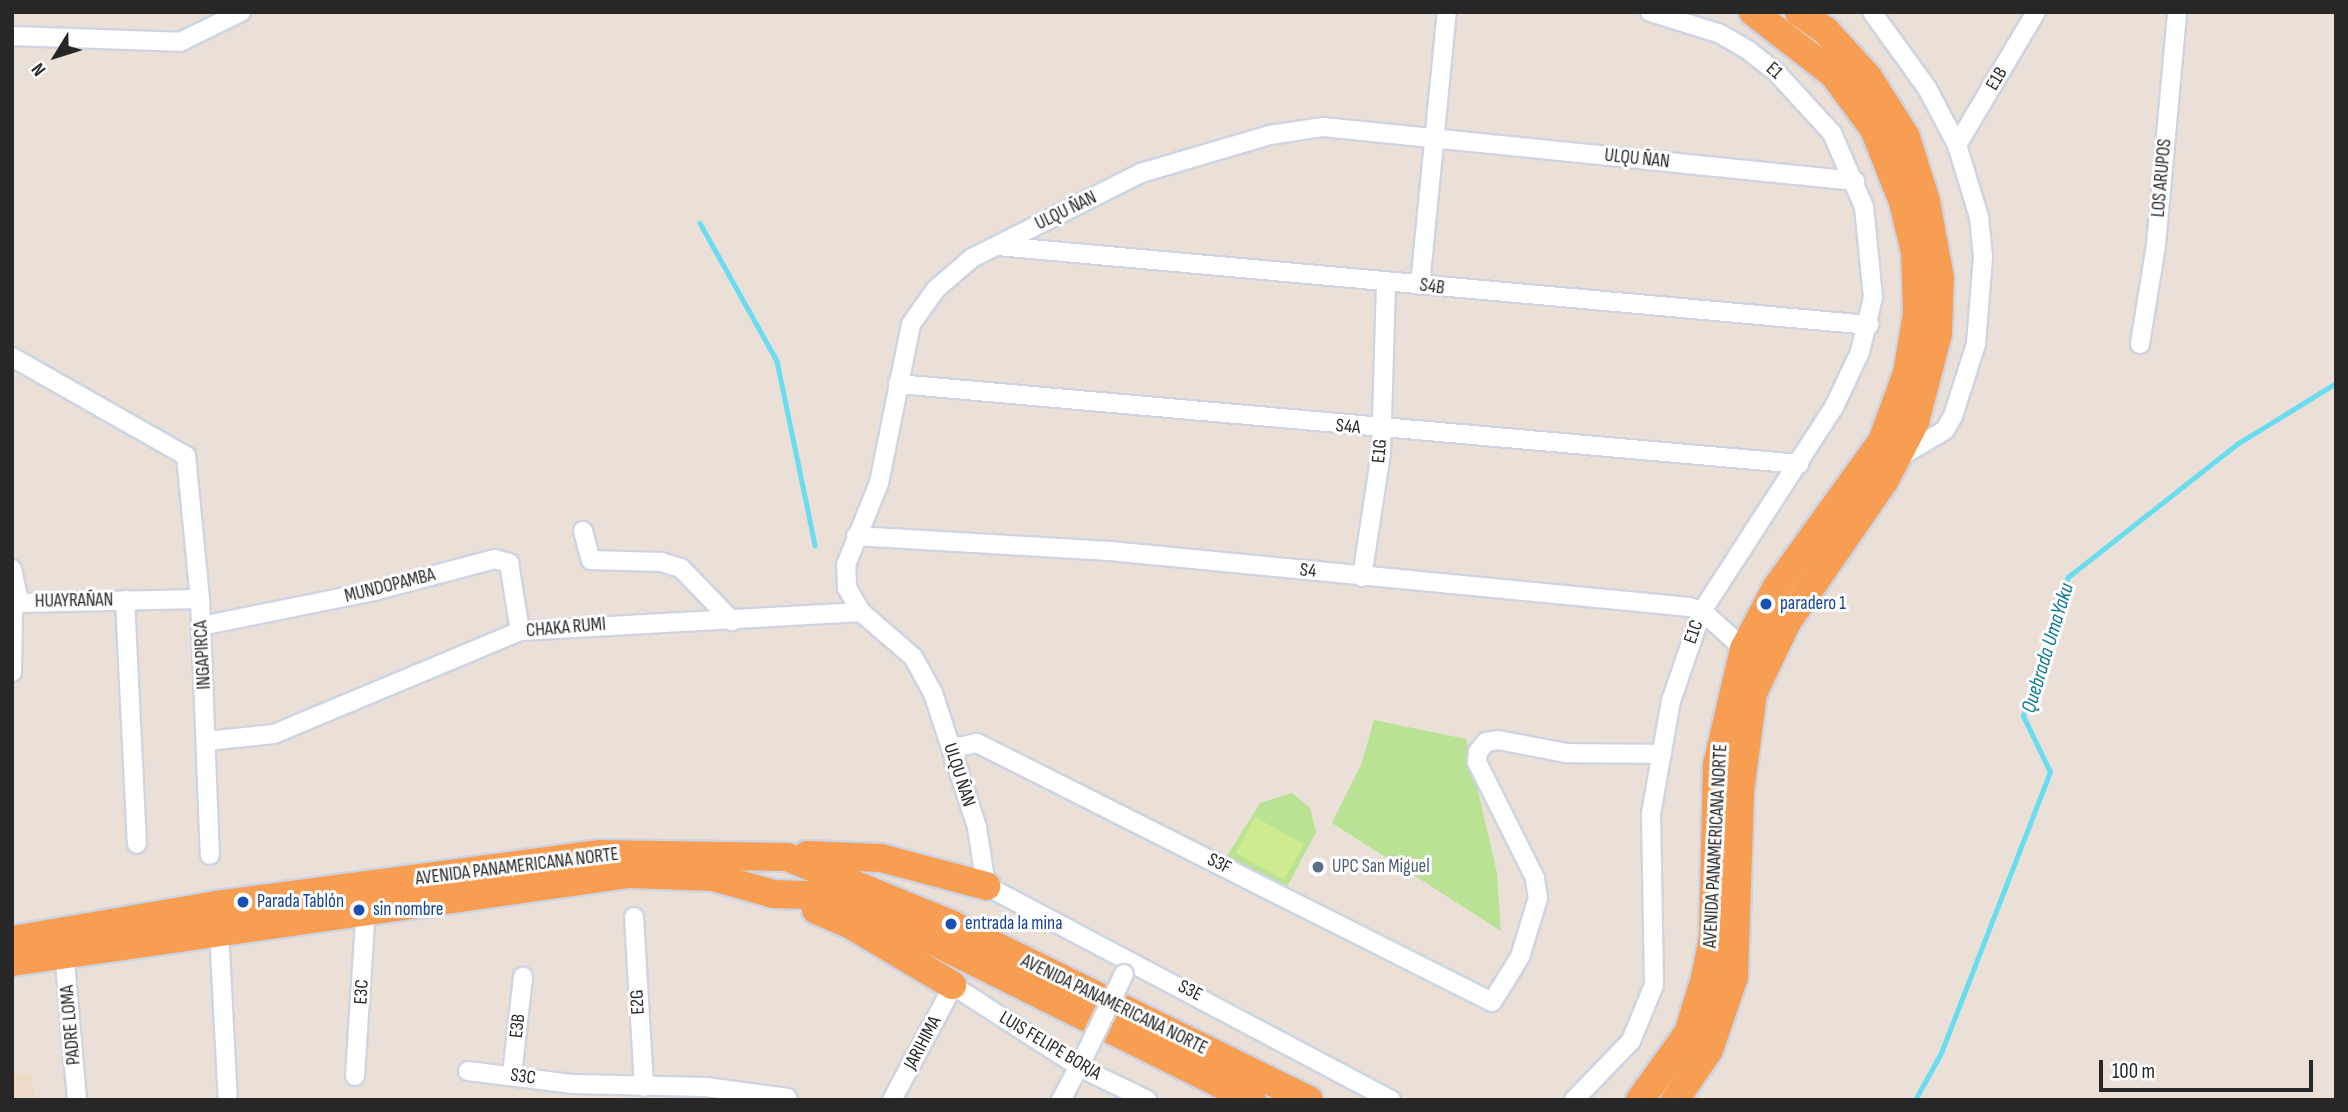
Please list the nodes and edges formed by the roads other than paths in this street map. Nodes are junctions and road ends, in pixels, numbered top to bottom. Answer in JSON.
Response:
{"nodes":[{"id":1,"x":241,"y":12,"type":"edge"},
{"id":2,"x":1447,"y":12,"type":"edge"},
{"id":3,"x":1650,"y":12,"type":"edge"},
{"id":4,"x":1753,"y":12,"type":"edge"},
{"id":5,"x":1799,"y":12,"type":"edge"},
{"id":6,"x":1872,"y":12,"type":"edge"},
{"id":7,"x":2036,"y":12,"type":"edge"},
{"id":8,"x":2177,"y":12,"type":"edge"},
{"id":9,"x":1828,"y":22,"type":"edge"},
{"id":10,"x":12,"y":36,"type":"edge"},
{"id":11,"x":1433,"y":138,"type":"junction"},
{"id":12,"x":1957,"y":145,"type":"junction"},
{"id":13,"x":1855,"y":181,"type":"junction"},
{"id":14,"x":996,"y":245,"type":"junction"},
{"id":15,"x":1386,"y":282,"type":"junction"},
{"id":16,"x":1420,"y":285,"type":"junction"},
{"id":17,"x":1869,"y":325,"type":"junction"},
{"id":18,"x":2140,"y":344,"type":"dead end"},
{"id":19,"x":12,"y":357,"type":"edge"},
{"id":20,"x":898,"y":384,"type":"junction"},
{"id":21,"x":1382,"y":430,"type":"junction"},
{"id":22,"x":1894,"y":460,"type":"junction"},
{"id":23,"x":1799,"y":464,"type":"junction"},
{"id":24,"x":583,"y":531,"type":"dead end"},
{"id":25,"x":856,"y":536,"type":"junction"},
{"id":26,"x":12,"y":569,"type":"edge"},
{"id":27,"x":1362,"y":577,"type":"junction"},
{"id":28,"x":200,"y":599,"type":"junction"},
{"id":29,"x":125,"y":600,"type":"junction"},
{"id":30,"x":19,"y":603,"type":"junction"},
{"id":31,"x":1702,"y":611,"type":"junction"},
{"id":32,"x":861,"y":612,"type":"junction"},
{"id":33,"x":732,"y":621,"type":"junction"},
{"id":34,"x":201,"y":626,"type":"junction"},
{"id":35,"x":520,"y":631,"type":"junction"},
{"id":36,"x":1744,"y":649,"type":"junction"},
{"id":37,"x":12,"y":672,"type":"edge"},
{"id":38,"x":207,"y":741,"type":"junction"},
{"id":39,"x":1662,"y":754,"type":"junction"},
{"id":40,"x":954,"y":761,"type":"junction"},
{"id":41,"x":136,"y":844,"type":"dead end"},
{"id":42,"x":210,"y":855,"type":"dead end"},
{"id":43,"x":787,"y":857,"type":"junction"},
{"id":44,"x":986,"y":886,"type":"junction"},
{"id":45,"x":774,"y":894,"type":"junction"},
{"id":46,"x":366,"y":908,"type":"junction"},
{"id":47,"x":634,"y":917,"type":"dead end"},
{"id":48,"x":219,"y":931,"type":"junction"},
{"id":49,"x":12,"y":940,"type":"edge"},
{"id":50,"x":64,"y":951,"type":"junction"},
{"id":51,"x":12,"y":962,"type":"edge"},
{"id":52,"x":1127,"y":967,"type":"junction"},
{"id":53,"x":523,"y":977,"type":"dead end"},
{"id":54,"x":952,"y":985,"type":"junction"},
{"id":55,"x":1082,"y":1062,"type":"junction"},
{"id":56,"x":468,"y":1071,"type":"dead end"},
{"id":57,"x":512,"y":1075,"type":"junction"},
{"id":58,"x":355,"y":1076,"type":"dead end"},
{"id":59,"x":644,"y":1087,"type":"junction"},
{"id":60,"x":704,"y":1093,"type":"edge"},
{"id":61,"x":788,"y":1098,"type":"dead end"},
{"id":62,"x":77,"y":1100,"type":"edge"},
{"id":63,"x":228,"y":1100,"type":"edge"},
{"id":64,"x":892,"y":1100,"type":"edge"},
{"id":65,"x":1061,"y":1100,"type":"edge"},
{"id":66,"x":1147,"y":1100,"type":"edge"},
{"id":67,"x":1252,"y":1100,"type":"edge"},
{"id":68,"x":1309,"y":1100,"type":"edge"},
{"id":69,"x":1391,"y":1100,"type":"edge"},
{"id":70,"x":1574,"y":1100,"type":"edge"},
{"id":71,"x":1640,"y":1100,"type":"edge"},
{"id":72,"x":1675,"y":1100,"type":"edge"}],
"edges":[{"from":1,"to":10,"type":"street"},
{"from":2,"to":11,"type":"street"},
{"from":3,"to":13,"type":"street","name":"E1"},
{"from":4,"to":36,"type":"highway","name":"AVENIDA PANAMERICANA NORTE"},
{"from":5,"to":9,"type":"highway","name":"AVENIDA PANAMERICANA NORTE"},
{"from":6,"to":12,"type":"street"},
{"from":7,"to":12,"type":"street","name":"E1B"},
{"from":8,"to":18,"type":"street","name":"LOS ARUPOS"},
{"from":9,"to":22,"type":"highway","name":"AVENIDA PANAMERICANA NORTE"},
{"from":11,"to":13,"type":"street","name":"ULQU ÑAN"},
{"from":11,"to":14,"type":"street","name":"ULQU ÑAN"},
{"from":11,"to":16,"type":"street"},
{"from":12,"to":22,"type":"street"},
{"from":13,"to":17,"type":"street","name":"E1C"},
{"from":14,"to":15,"type":"street","name":"S4B"},
{"from":14,"to":20,"type":"street","name":"ULQU ÑAN"},
{"from":15,"to":16,"type":"street","name":"S4B"},
{"from":15,"to":21,"type":"street","name":"E1G"},
{"from":16,"to":17,"type":"street","name":"S4B"},
{"from":17,"to":23,"type":"street","name":"E1C"},
{"from":19,"to":28,"type":"street","name":"INGAPIRCA"},
{"from":20,"to":21,"type":"street","name":"S4A"},
{"from":20,"to":25,"type":"street","name":"ULQU ÑAN"},
{"from":21,"to":23,"type":"street","name":"S4A"},
{"from":21,"to":27,"type":"street","name":"E1G"},
{"from":22,"to":72,"type":"highway","name":"AVENIDA PANAMERICANA NORTE"},
{"from":23,"to":31,"type":"street","name":"E1C"},
{"from":24,"to":33,"type":"street"},
{"from":25,"to":27,"type":"street","name":"S4"},
{"from":25,"to":32,"type":"street","name":"ULQU ÑAN"},
{"from":26,"to":30,"type":"street"},
{"from":27,"to":31,"type":"street","name":"S4"},
{"from":28,"to":29,"type":"street","name":"HUAYRAÑAN"},
{"from":28,"to":34,"type":"street","name":"INGAPIRCA"},
{"from":29,"to":30,"type":"street","name":"HUAYRAÑAN"},
{"from":29,"to":41,"type":"street"},
{"from":30,"to":37,"type":"street","name":"HUAYRAÑAN"},
{"from":31,"to":36,"type":"street"},
{"from":31,"to":39,"type":"street","name":"E1C"},
{"from":32,"to":33,"type":"street","name":"CHAKA RUMI"},
{"from":32,"to":40,"type":"street","name":"ULQU ÑAN"},
{"from":33,"to":35,"type":"street","name":"CHAKA RUMI"},
{"from":34,"to":35,"type":"street","name":"MUNDOPAMBA"},
{"from":34,"to":38,"type":"street","name":"INGAPIRCA"},
{"from":35,"to":38,"type":"street","name":"CHAKA RUMI"},
{"from":36,"to":71,"type":"highway","name":"AVENIDA PANAMERICANA NORTE"},
{"from":38,"to":42,"type":"street","name":"INGAPIRCA"},
{"from":39,"to":40,"type":"street","name":"S3F"},
{"from":39,"to":70,"type":"street","name":"E1C"},
{"from":40,"to":44,"type":"street","name":"ULQU ÑAN"},
{"from":43,"to":44,"type":"highway"},
{"from":43,"to":49,"type":"highway","name":"AVENIDA PANAMERICANA NORTE"},
{"from":43,"to":68,"type":"highway","name":"AVENIDA PANAMERICANA NORTE"},
{"from":44,"to":52,"type":"street","name":"S3E"},
{"from":45,"to":46,"type":"highway","name":"AVENIDA PANAMERICANA NORTE"},
{"from":45,"to":54,"type":"highway"},
{"from":45,"to":67,"type":"highway","name":"AVENIDA PANAMERICANA NORTE"},
{"from":46,"to":48,"type":"highway","name":"AVENIDA PANAMERICANA NORTE"},
{"from":46,"to":58,"type":"street","name":"E3C"},
{"from":47,"to":59,"type":"street","name":"E2G"},
{"from":48,"to":50,"type":"highway","name":"AVENIDA PANAMERICANA NORTE"},
{"from":48,"to":63,"type":"street"},
{"from":50,"to":51,"type":"highway","name":"AVENIDA PANAMERICANA NORTE"},
{"from":50,"to":62,"type":"street","name":"PADRE LOMA"},
{"from":52,"to":55,"type":"street","bridge":true},
{"from":52,"to":69,"type":"street","name":"S3E"},
{"from":53,"to":57,"type":"street","name":"E3B"},
{"from":54,"to":55,"type":"street","name":"LUIS FELIPE BORJA"},
{"from":54,"to":64,"type":"street","name":"JARIHIMA"},
{"from":55,"to":65,"type":"street"},
{"from":55,"to":66,"type":"street","name":"LUIS FELIPE BORJA"},
{"from":56,"to":57,"type":"street","name":"S3C"},
{"from":57,"to":59,"type":"street","name":"S3C"},
{"from":59,"to":60,"type":"street","name":"S3C"},
{"from":60,"to":61,"type":"street","name":"S3C"}]}
